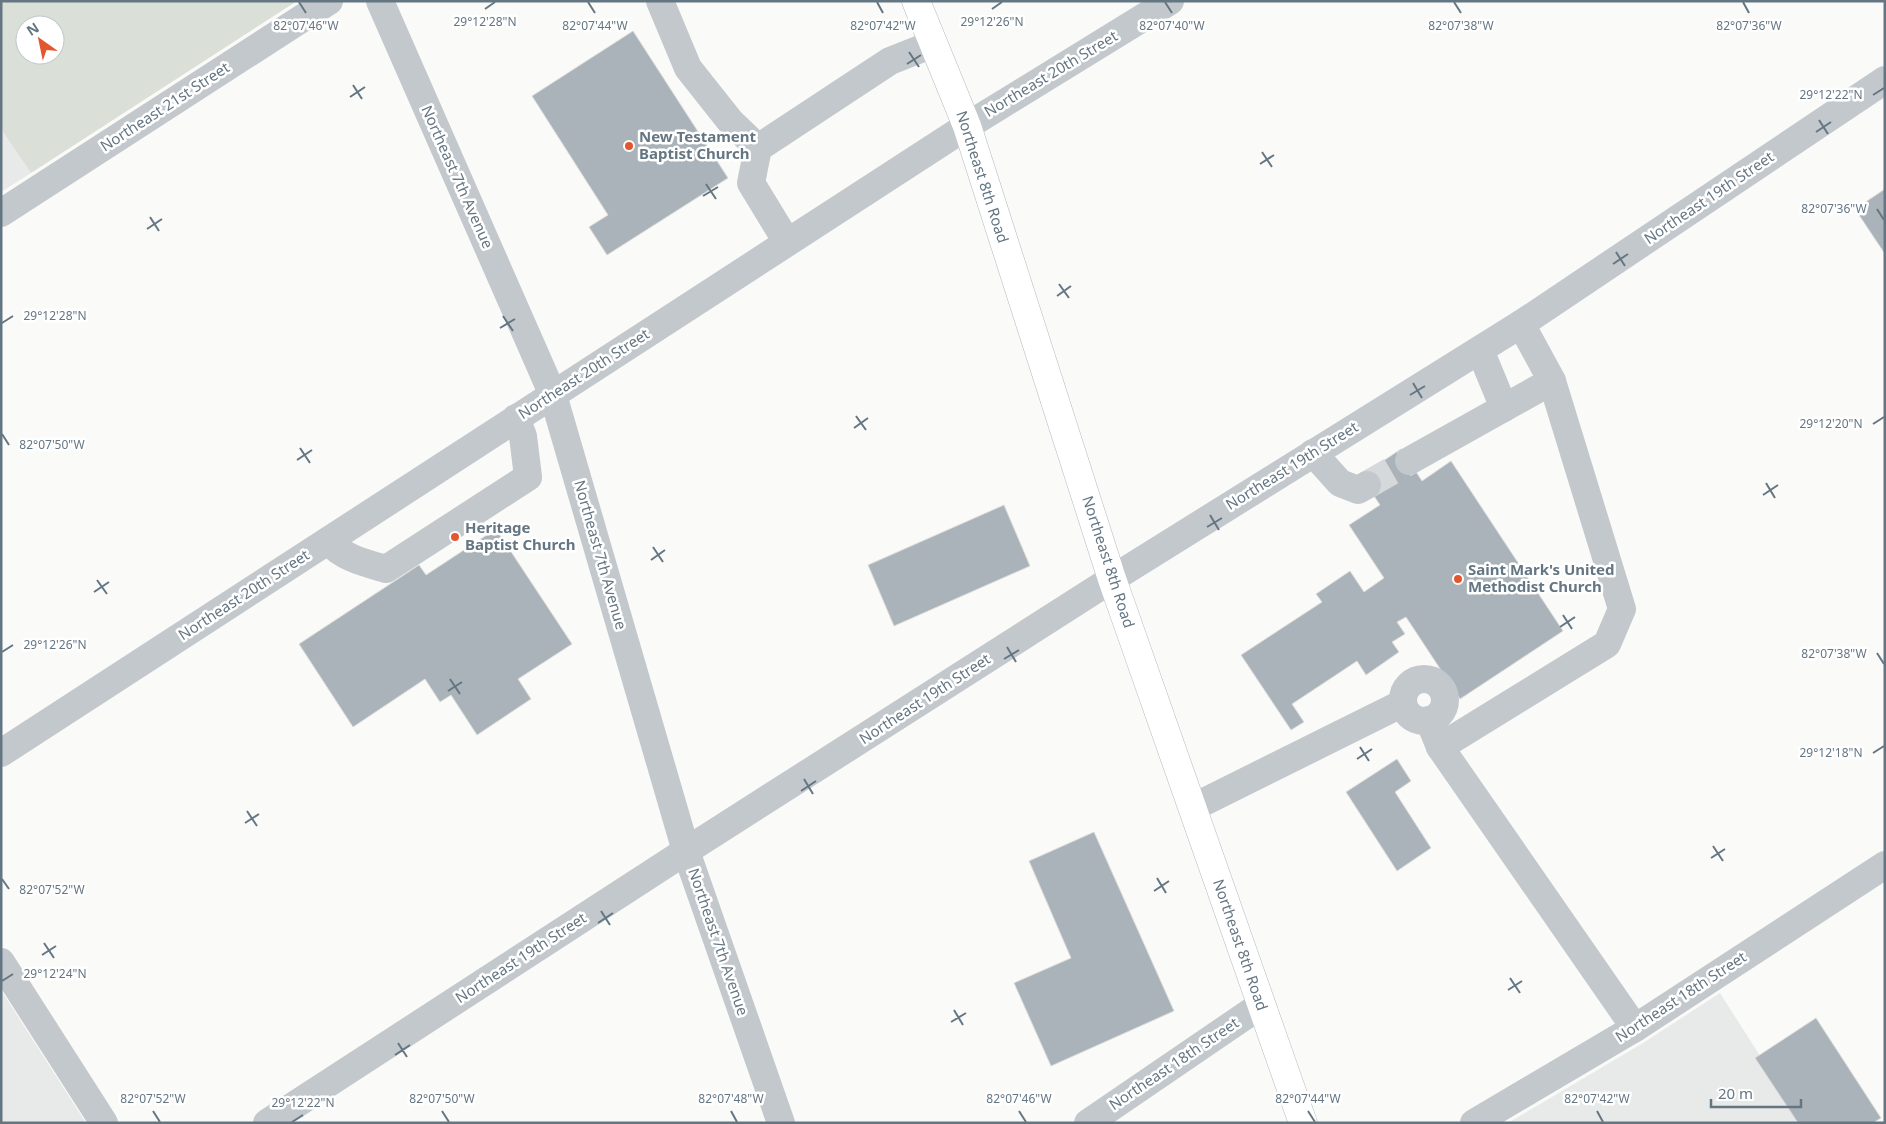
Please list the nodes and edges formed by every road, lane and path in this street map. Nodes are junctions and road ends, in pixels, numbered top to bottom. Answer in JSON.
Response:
{"nodes":[{"id":1,"x":329,"y":1,"type":"edge"},
{"id":2,"x":380,"y":1,"type":"edge"},
{"id":3,"x":660,"y":1,"type":"edge"},
{"id":4,"x":916,"y":1,"type":"edge"},
{"id":5,"x":1170,"y":1,"type":"edge"},
{"id":6,"x":933,"y":44,"type":"junction"},
{"id":7,"x":1885,"y":80,"type":"edge"},
{"id":8,"x":967,"y":126,"type":"junction"},
{"id":9,"x":758,"y":148,"type":"junction"},
{"id":10,"x":1,"y":212,"type":"edge"},
{"id":11,"x":787,"y":242,"type":"junction"},
{"id":12,"x":1521,"y":324,"type":"junction"},
{"id":13,"x":1480,"y":350,"type":"junction"},
{"id":14,"x":1552,"y":381,"type":"junction"},
{"id":15,"x":553,"y":394,"type":"junction"},
{"id":16,"x":1504,"y":408,"type":"junction"},
{"id":17,"x":516,"y":418,"type":"junction"},
{"id":18,"x":1313,"y":453,"type":"junction"},
{"id":19,"x":1410,"y":461,"type":"tunnel mouth"},
{"id":20,"x":1367,"y":485,"type":"tunnel mouth"},
{"id":21,"x":328,"y":541,"type":"junction"},
{"id":22,"x":1112,"y":579,"type":"junction"},
{"id":23,"x":1403,"y":704,"type":"junction"},
{"id":24,"x":1429,"y":720,"type":"junction"},
{"id":25,"x":1440,"y":747,"type":"junction"},
{"id":26,"x":1,"y":753,"type":"edge"},
{"id":27,"x":1192,"y":808,"type":"junction"},
{"id":28,"x":686,"y":851,"type":"junction"},
{"id":29,"x":1885,"y":865,"type":"edge"},
{"id":30,"x":1,"y":962,"type":"edge"},
{"id":31,"x":1261,"y":1005,"type":"junction"},
{"id":32,"x":1635,"y":1028,"type":"junction"},
{"id":33,"x":104,"y":1123,"type":"edge"},
{"id":34,"x":267,"y":1123,"type":"edge"},
{"id":35,"x":782,"y":1123,"type":"edge"},
{"id":36,"x":1088,"y":1123,"type":"edge"},
{"id":37,"x":1303,"y":1123,"type":"edge"},
{"id":38,"x":1474,"y":1123,"type":"edge"}],
"edges":[{"from":1,"to":10,"type":"street","name":"Northeast 21st Street"},
{"from":2,"to":15,"type":"street","name":"Northeast 7th Avenue"},
{"from":3,"to":9,"type":"street"},
{"from":4,"to":6,"type":"main road","name":"Northeast 8th Road"},
{"from":5,"to":8,"type":"street","name":"Northeast 20th Street"},
{"from":6,"to":8,"type":"main road","name":"Northeast 8th Road"},
{"from":6,"to":9,"type":"street"},
{"from":7,"to":12,"type":"street","name":"Northeast 19th Street"},
{"from":8,"to":11,"type":"street","name":"Northeast 20th Street"},
{"from":8,"to":22,"type":"main road","name":"Northeast 8th Road"},
{"from":9,"to":11,"type":"street"},
{"from":11,"to":15,"type":"street","name":"Northeast 20th Street"},
{"from":12,"to":13,"type":"street","name":"Northeast 19th Street"},
{"from":12,"to":14,"type":"street"},
{"from":13,"to":16,"type":"street"},
{"from":13,"to":18,"type":"street","name":"Northeast 19th Street"},
{"from":14,"to":16,"type":"street"},
{"from":14,"to":25,"type":"street"},
{"from":15,"to":17,"type":"street","name":"Northeast 20th Street"},
{"from":15,"to":28,"type":"street","name":"Northeast 7th Avenue"},
{"from":16,"to":19,"type":"street"},
{"from":17,"to":21,"type":"street","name":"Northeast 20th Street"},
{"from":17,"to":21,"type":"street"},
{"from":18,"to":20,"type":"street"},
{"from":18,"to":22,"type":"street","name":"Northeast 19th Street"},
{"from":21,"to":26,"type":"street","name":"Northeast 20th Street"},
{"from":22,"to":27,"type":"main road","name":"Northeast 8th Road"},
{"from":22,"to":28,"type":"street","name":"Northeast 19th Street"},
{"from":23,"to":24,"type":"street"},
{"from":23,"to":24,"type":"street"},
{"from":23,"to":27,"type":"street"},
{"from":24,"to":25,"type":"street"},
{"from":25,"to":32,"type":"street"},
{"from":27,"to":31,"type":"main road","name":"Northeast 8th Road"},
{"from":28,"to":34,"type":"street","name":"Northeast 19th Street"},
{"from":28,"to":35,"type":"street","name":"Northeast 7th Avenue"},
{"from":29,"to":32,"type":"street","name":"Northeast 18th Street"},
{"from":30,"to":33,"type":"street"},
{"from":31,"to":36,"type":"street","name":"Northeast 18th Street"},
{"from":31,"to":37,"type":"main road","name":"Northeast 8th Road"},
{"from":32,"to":38,"type":"street","name":"Northeast 18th Street"}]}
